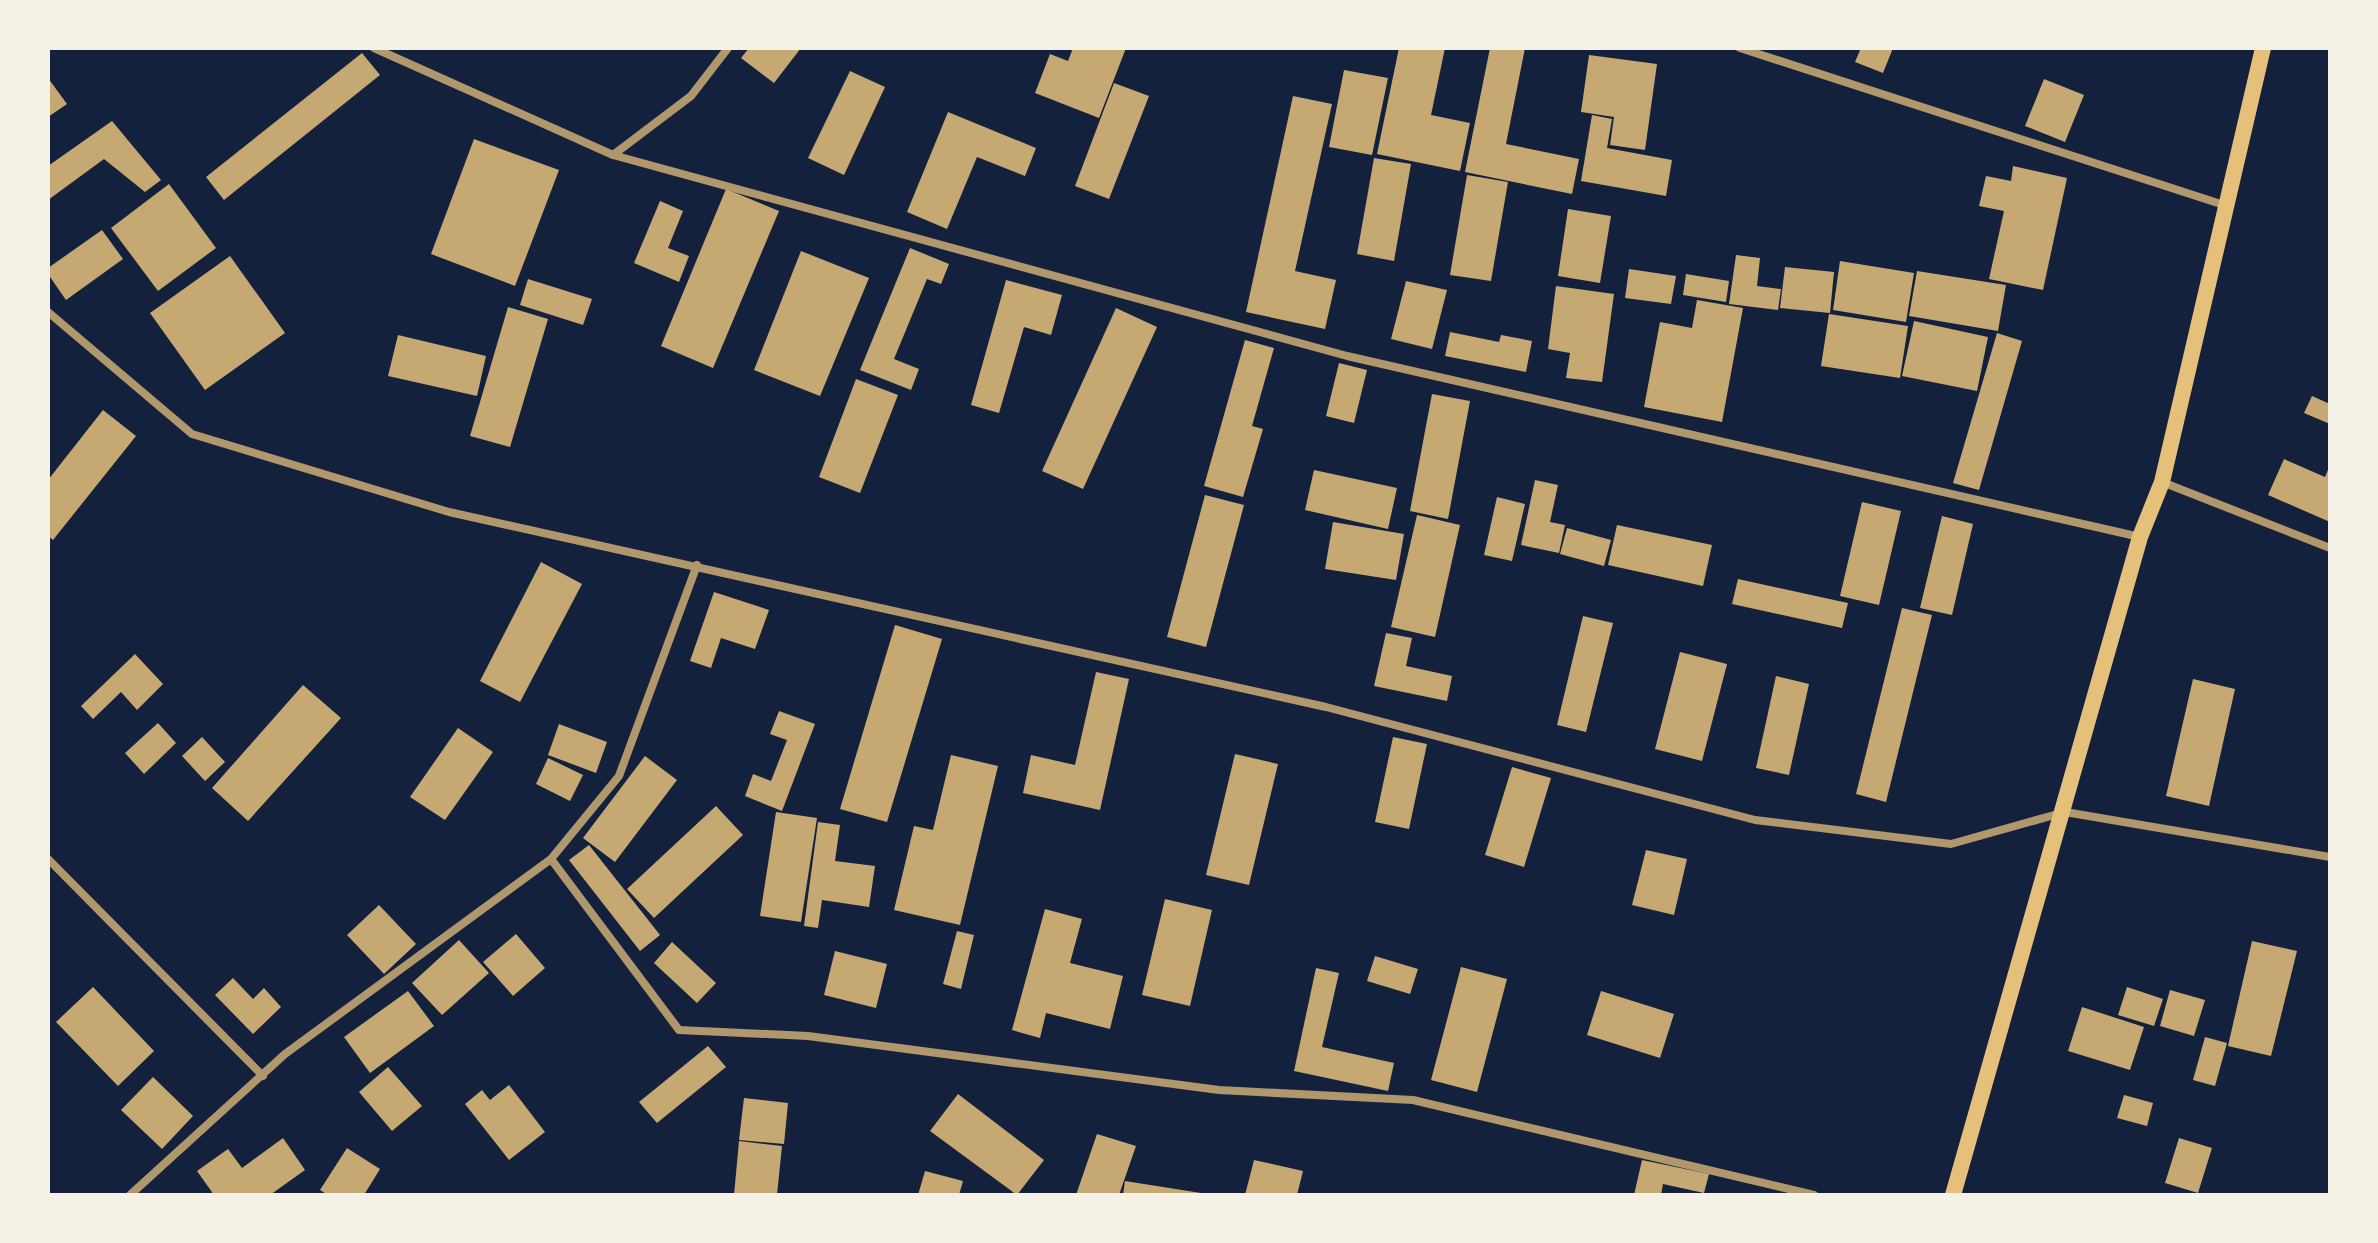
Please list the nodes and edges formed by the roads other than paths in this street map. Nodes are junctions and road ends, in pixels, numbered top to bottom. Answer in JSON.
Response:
{"nodes":[{"id":1,"x":374,"y":48,"type":"edge"},
{"id":2,"x":728,"y":48,"type":"edge"},
{"id":3,"x":1740,"y":48,"type":"edge"},
{"id":4,"x":2263,"y":48,"type":"edge"},
{"id":5,"x":613,"y":155,"type":"junction"},
{"id":6,"x":2224,"y":205,"type":"junction"},
{"id":7,"x":48,"y":312,"type":"edge"},
{"id":8,"x":2162,"y":482,"type":"junction"},
{"id":9,"x":2140,"y":537,"type":"junction"},
{"id":10,"x":2330,"y":548,"type":"edge"},
{"id":11,"x":697,"y":565,"type":"junction"},
{"id":12,"x":2065,"y":812,"type":"junction"},
{"id":13,"x":2330,"y":857,"type":"edge"},
{"id":14,"x":48,"y":859,"type":"edge"},
{"id":15,"x":551,"y":859,"type":"junction"},
{"id":16,"x":263,"y":1076,"type":"junction"},
{"id":17,"x":130,"y":1195,"type":"edge"},
{"id":18,"x":1814,"y":1195,"type":"edge"},
{"id":19,"x":1953,"y":1195,"type":"edge"}],
"edges":[{"from":1,"to":5,"type":"street"},
{"from":2,"to":5,"type":"street"},
{"from":3,"to":6,"type":"street"},
{"from":4,"to":6,"type":"main road"},
{"from":5,"to":9,"type":"street"},
{"from":6,"to":8,"type":"main road"},
{"from":7,"to":11,"type":"street"},
{"from":8,"to":9,"type":"main road"},
{"from":8,"to":10,"type":"street"},
{"from":9,"to":12,"type":"main road"},
{"from":11,"to":12,"type":"street"},
{"from":11,"to":15,"type":"street"},
{"from":12,"to":13,"type":"street"},
{"from":12,"to":19,"type":"main road"},
{"from":14,"to":16,"type":"street"},
{"from":15,"to":16,"type":"street"},
{"from":15,"to":18,"type":"street"},
{"from":16,"to":17,"type":"street"}]}
